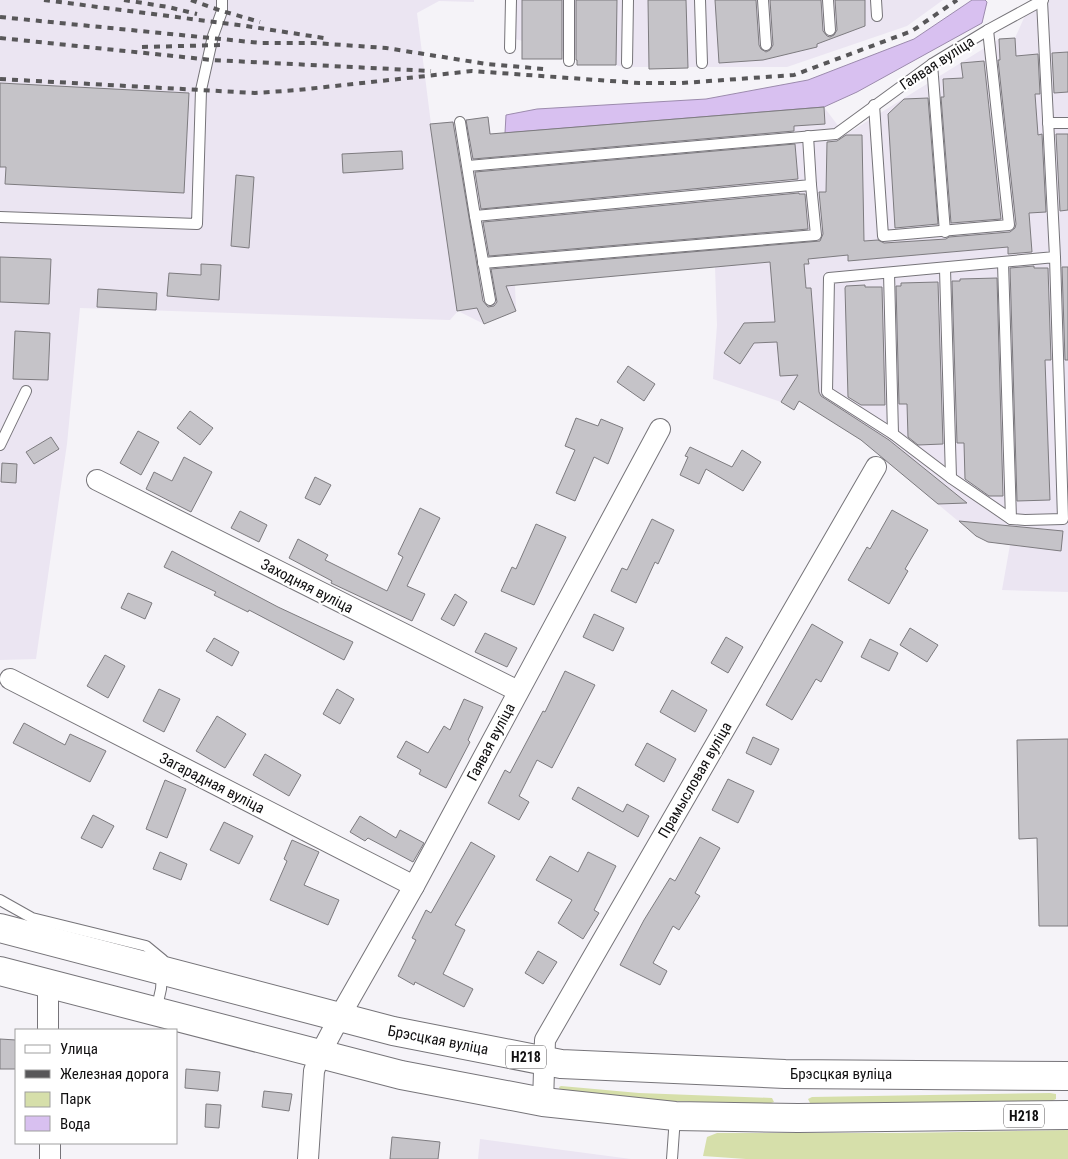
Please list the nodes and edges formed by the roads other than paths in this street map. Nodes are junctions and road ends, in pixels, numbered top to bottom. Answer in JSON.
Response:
{"nodes":[{"id":1,"x":222,"y":0,"type":"edge"},
{"id":2,"x":511,"y":0,"type":"edge"},
{"id":3,"x":569,"y":0,"type":"edge"},
{"id":4,"x":628,"y":0,"type":"edge"},
{"id":5,"x":700,"y":0,"type":"edge"},
{"id":6,"x":763,"y":0,"type":"edge"},
{"id":7,"x":828,"y":0,"type":"edge"},
{"id":8,"x":876,"y":0,"type":"edge"},
{"id":9,"x":1043,"y":0,"type":"edge"},
{"id":10,"x":877,"y":16,"type":"dead end"},
{"id":11,"x":830,"y":30,"type":"dead end"},
{"id":12,"x":988,"y":30,"type":"junction"},
{"id":13,"x":766,"y":45,"type":"dead end"},
{"id":14,"x":510,"y":48,"type":"dead end"},
{"id":15,"x":569,"y":61,"type":"dead end"},
{"id":16,"x":702,"y":62,"type":"dead end"},
{"id":17,"x":627,"y":63,"type":"dead end"},
{"id":18,"x":932,"y":64,"type":"junction"},
{"id":19,"x":874,"y":105,"type":"junction"},
{"id":20,"x":460,"y":122,"type":"dead end"},
{"id":21,"x":1068,"y":123,"type":"edge"},
{"id":22,"x":1048,"y":124,"type":"junction"},
{"id":23,"x":808,"y":136,"type":"junction"},
{"id":24,"x":468,"y":166,"type":"junction"},
{"id":25,"x":811,"y":185,"type":"junction"},
{"id":26,"x":474,"y":216,"type":"junction"},
{"id":27,"x":0,"y":218,"type":"edge"},
{"id":28,"x":945,"y":232,"type":"junction"},
{"id":29,"x":1055,"y":257,"type":"junction"},
{"id":30,"x":483,"y":263,"type":"junction"},
{"id":31,"x":1003,"y":263,"type":"junction"},
{"id":32,"x":945,"y":268,"type":"junction"},
{"id":33,"x":889,"y":273,"type":"junction"},
{"id":34,"x":490,"y":300,"type":"dead end"},
{"id":35,"x":26,"y":391,"type":"dead end"},
{"id":36,"x":660,"y":429,"type":"dead end"},
{"id":37,"x":893,"y":434,"type":"junction"},
{"id":38,"x":0,"y":445,"type":"edge"},
{"id":39,"x":876,"y":467,"type":"dead end"},
{"id":40,"x":951,"y":478,"type":"junction"},
{"id":41,"x":97,"y":480,"type":"dead end"},
{"id":42,"x":1011,"y":519,"type":"junction"},
{"id":43,"x":10,"y":679,"type":"dead end"},
{"id":44,"x":518,"y":691,"type":"junction"},
{"id":45,"x":414,"y":886,"type":"junction"},
{"id":46,"x":0,"y":900,"type":"edge"},
{"id":47,"x":0,"y":928,"type":"edge"},
{"id":48,"x":162,"y":970,"type":"junction"},
{"id":49,"x":0,"y":971,"type":"edge"},
{"id":50,"x":48,"y":983,"type":"junction"},
{"id":51,"x":156,"y":1012,"type":"junction"},
{"id":52,"x":339,"y":1017,"type":"junction"},
{"id":53,"x":48,"y":1029,"type":"edge"},
{"id":54,"x":320,"y":1054,"type":"junction"},
{"id":55,"x":544,"y":1060,"type":"junction"},
{"id":56,"x":1068,"y":1076,"type":"edge"},
{"id":57,"x":543,"y":1102,"type":"junction"},
{"id":58,"x":1068,"y":1115,"type":"edge"},
{"id":59,"x":675,"y":1116,"type":"junction"},
{"id":60,"x":50,"y":1144,"type":"edge"},
{"id":61,"x":50,"y":1159,"type":"edge"},
{"id":62,"x":308,"y":1159,"type":"edge"},
{"id":63,"x":672,"y":1159,"type":"edge"}],
"edges":[{"from":1,"to":27,"type":"lane"},
{"from":2,"to":14,"type":"lane"},
{"from":3,"to":15,"type":"lane"},
{"from":4,"to":17,"type":"lane"},
{"from":5,"to":16,"type":"lane"},
{"from":6,"to":13,"type":"lane"},
{"from":7,"to":11,"type":"lane"},
{"from":8,"to":10,"type":"lane"},
{"from":9,"to":12,"type":"lane","name":"Гаявая вуліца"},
{"from":9,"to":22,"type":"lane"},
{"from":12,"to":18,"type":"lane","name":"Гаявая вуліца"},
{"from":12,"to":28,"type":"lane"},
{"from":18,"to":19,"type":"lane","name":"Гаявая вуліца"},
{"from":18,"to":28,"type":"lane"},
{"from":19,"to":23,"type":"lane","name":"Гаявая вуліца"},
{"from":19,"to":28,"type":"lane"},
{"from":20,"to":24,"type":"lane"},
{"from":21,"to":22,"type":"lane"},
{"from":22,"to":29,"type":"lane"},
{"from":23,"to":24,"type":"lane"},
{"from":23,"to":25,"type":"lane"},
{"from":24,"to":26,"type":"lane"},
{"from":25,"to":26,"type":"lane"},
{"from":25,"to":30,"type":"lane"},
{"from":26,"to":30,"type":"lane"},
{"from":29,"to":31,"type":"lane"},
{"from":29,"to":42,"type":"lane"},
{"from":30,"to":34,"type":"lane"},
{"from":31,"to":32,"type":"lane"},
{"from":31,"to":42,"type":"lane"},
{"from":32,"to":33,"type":"lane"},
{"from":32,"to":40,"type":"lane"},
{"from":33,"to":37,"type":"lane"},
{"from":33,"to":37,"type":"lane"},
{"from":35,"to":38,"type":"lane"},
{"from":36,"to":44,"type":"street","name":"Гаявая вуліца"},
{"from":37,"to":40,"type":"lane"},
{"from":39,"to":55,"type":"street","name":"Прамысловая вуліца"},
{"from":40,"to":42,"type":"lane"},
{"from":41,"to":44,"type":"street","name":"Заходняя вуліца"},
{"from":43,"to":45,"type":"street","name":"Загарадная вуліца"},
{"from":44,"to":45,"type":"street","name":"Гаявая вуліца"},
{"from":45,"to":52,"type":"street","name":"Гаявая вуліца"},
{"from":46,"to":48,"type":"lane"},
{"from":47,"to":48,"type":"main road","name":"Брэсцкая вуліца","number":"Н218"},
{"from":48,"to":51,"type":"lane"},
{"from":48,"to":52,"type":"main road","name":"Брэсцкая вуліца","number":"Н218"},
{"from":49,"to":50,"type":"main road","number":"Н218"},
{"from":50,"to":51,"type":"main road","number":"Н218"},
{"from":50,"to":53,"type":"street"},
{"from":51,"to":54,"type":"main road","number":"Н218"},
{"from":52,"to":54,"type":"street","name":"Гаявая вуліца"},
{"from":52,"to":55,"type":"main road","name":"Брэсцкая вуліца","number":"Н218"},
{"from":54,"to":57,"type":"main road","number":"Н218"},
{"from":54,"to":62,"type":"street","name":"Гаявая вуліца"},
{"from":55,"to":56,"type":"main road","name":"Брэсцкая вуліца","number":"Н218"},
{"from":55,"to":57,"type":"street","name":"Прамысловая вуліца"},
{"from":57,"to":59,"type":"main road","number":"Н218"},
{"from":58,"to":59,"type":"main road","number":"Н218"},
{"from":59,"to":63,"type":"lane"},
{"from":60,"to":61,"type":"street"}]}
